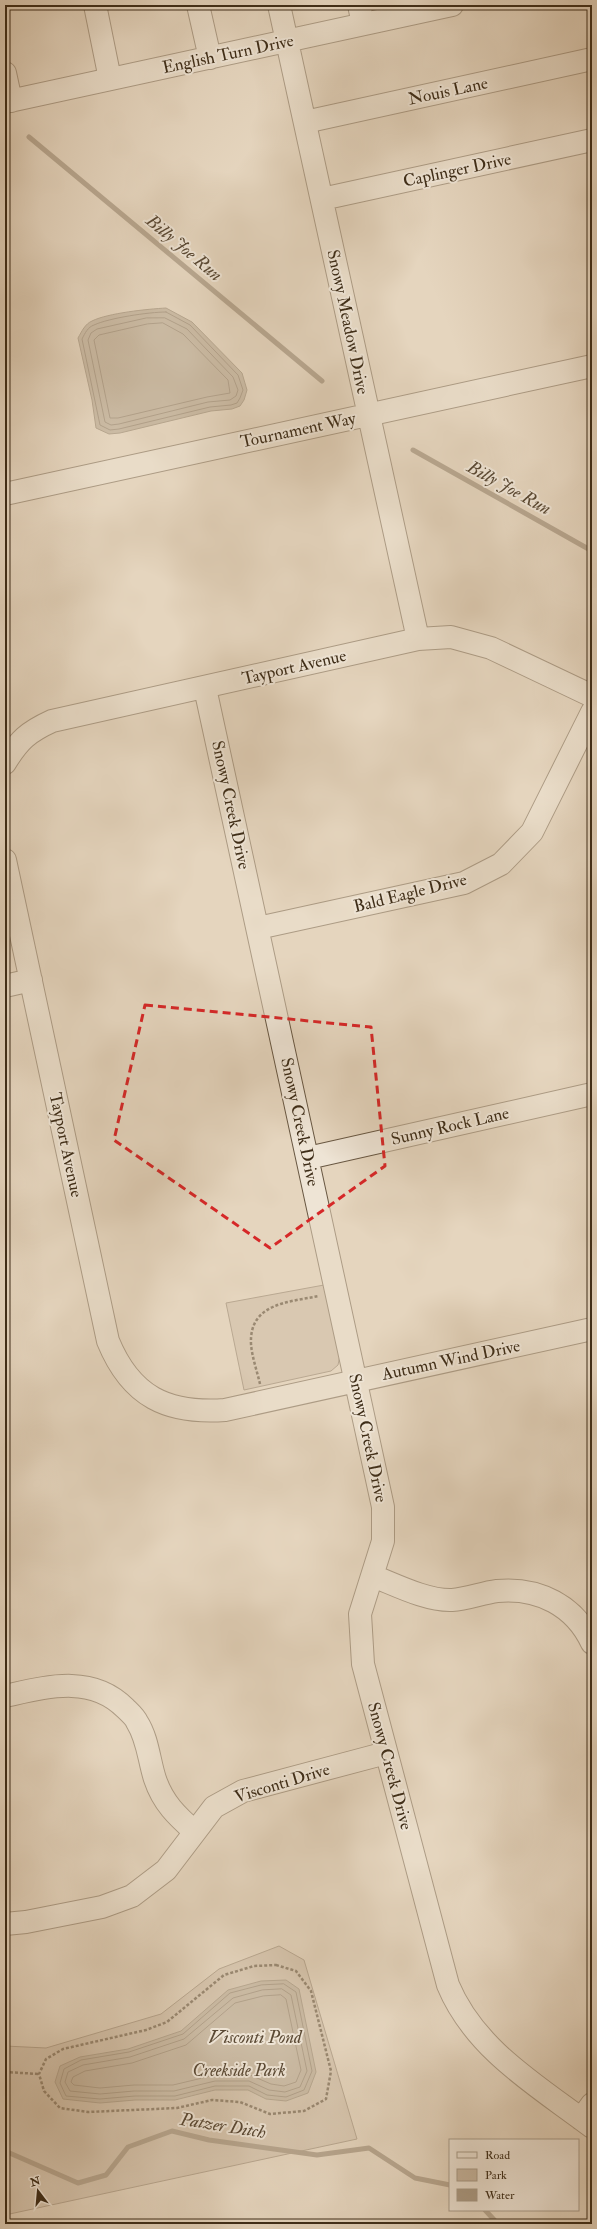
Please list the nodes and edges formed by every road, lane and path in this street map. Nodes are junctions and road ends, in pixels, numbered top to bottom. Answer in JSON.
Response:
{"nodes":[{"id":1,"x":94,"y":5,"type":"edge"},
{"id":2,"x":198,"y":5,"type":"edge"},
{"id":3,"x":279,"y":5,"type":"edge"},
{"id":4,"x":445,"y":6,"type":"edge"},
{"id":5,"x":361,"y":15,"type":"edge"},
{"id":6,"x":287,"y":41,"type":"junction"},
{"id":7,"x":210,"y":58,"type":"junction"},
{"id":8,"x":592,"y":59,"type":"edge"},
{"id":9,"x":5,"y":74,"type":"edge"},
{"id":10,"x":110,"y":79,"type":"junction"},
{"id":11,"x":8,"y":102,"type":"edge"},
{"id":12,"x":305,"y":122,"type":"junction"},
{"id":13,"x":592,"y":140,"type":"edge"},
{"id":14,"x":322,"y":199,"type":"junction"},
{"id":15,"x":592,"y":366,"type":"edge"},
{"id":16,"x":368,"y":415,"type":"junction"},
{"id":17,"x":5,"y":494,"type":"edge"},
{"id":18,"x":418,"y":639,"type":"junction"},
{"id":19,"x":205,"y":688,"type":"junction"},
{"id":20,"x":592,"y":696,"type":"edge"},
{"id":21,"x":592,"y":712,"type":"edge"},
{"id":22,"x":5,"y":763,"type":"edge"},
{"id":23,"x":5,"y":860,"type":"edge"},
{"id":24,"x":258,"y":928,"type":"junction"},
{"id":25,"x":31,"y":980,"type":"junction"},
{"id":26,"x":5,"y":986,"type":"edge"},
{"id":27,"x":592,"y":1094,"type":"edge"},
{"id":28,"x":308,"y":1158,"type":"junction"},
{"id":29,"x":336,"y":1292,"type":"junction"},
{"id":30,"x":592,"y":1328,"type":"edge"},
{"id":31,"x":356,"y":1381,"type":"junction"},
{"id":32,"x":264,"y":1402,"type":"junction"},
{"id":33,"x":168,"y":1405,"type":"joint"},
{"id":34,"x":373,"y":1576,"type":"junction"},
{"id":35,"x":592,"y":1643,"type":"edge"},
{"id":36,"x":5,"y":1696,"type":"edge"},
{"id":37,"x":386,"y":1753,"type":"junction"},
{"id":38,"x":195,"y":1832,"type":"junction"},
{"id":39,"x":5,"y":1924,"type":"edge"},
{"id":40,"x":5,"y":2072,"type":"edge"},
{"id":41,"x":39,"y":2074,"type":"junction"},
{"id":42,"x":588,"y":2117,"type":"edge"}],
"edges":[{"from":1,"to":10,"type":"street"},
{"from":2,"to":7,"type":"street"},
{"from":3,"to":6,"type":"street","name":"Snowy Meadow Drive"},
{"from":4,"to":5,"type":"street","name":"English Turn Drive"},
{"from":5,"to":6,"type":"street","name":"English Turn Drive"},
{"from":6,"to":7,"type":"street","name":"English Turn Drive"},
{"from":6,"to":12,"type":"street","name":"Snowy Meadow Drive"},
{"from":7,"to":10,"type":"street","name":"English Turn Drive"},
{"from":8,"to":12,"type":"street","name":"Nouis Lane"},
{"from":9,"to":11,"type":"street"},
{"from":10,"to":11,"type":"street","name":"English Turn Drive"},
{"from":12,"to":14,"type":"street","name":"Snowy Meadow Drive"},
{"from":13,"to":14,"type":"street","name":"Caplinger Drive"},
{"from":14,"to":16,"type":"street","name":"Snowy Meadow Drive"},
{"from":15,"to":16,"type":"street","name":"Tournament Way"},
{"from":16,"to":17,"type":"street","name":"Tournament Way"},
{"from":16,"to":18,"type":"street","name":"Snowy Meadow Drive"},
{"from":18,"to":19,"type":"street","name":"Tayport Avenue"},
{"from":18,"to":20,"type":"street","name":"Tayport Avenue"},
{"from":19,"to":22,"type":"street","name":"Tayport Avenue"},
{"from":19,"to":24,"type":"street","name":"Snowy Creek Drive"},
{"from":21,"to":24,"type":"street","name":"Bald Eagle Drive"},
{"from":23,"to":25,"type":"street","name":"Tayport Avenue"},
{"from":24,"to":28,"type":"street","name":"Snowy Creek Drive"},
{"from":25,"to":26,"type":"street"},
{"from":25,"to":33,"type":"street","name":"Tayport Avenue"},
{"from":27,"to":28,"type":"street","name":"Sunny Rock Lane"},
{"from":28,"to":29,"type":"street","name":"Snowy Creek Drive"},
{"from":29,"to":31,"type":"street","name":"Snowy Creek Drive"},
{"from":29,"to":32,"type":"path"},
{"from":30,"to":31,"type":"street","name":"Autumn Wind Drive"},
{"from":31,"to":32,"type":"street","name":"Autumn Wind Drive"},
{"from":31,"to":34,"type":"street","name":"Snowy Creek Drive"},
{"from":32,"to":33,"type":"street","name":"Autumn Wind Drive"},
{"from":34,"to":35,"type":"street"},
{"from":34,"to":37,"type":"street","name":"Snowy Creek Drive"},
{"from":36,"to":38,"type":"street"},
{"from":37,"to":38,"type":"street","name":"Visconti Drive"},
{"from":37,"to":42,"type":"street","name":"Snowy Creek Drive"},
{"from":38,"to":39,"type":"street","name":"Visconti Drive"},
{"from":40,"to":41,"type":"path"},
{"from":41,"to":41,"type":"path"}]}
